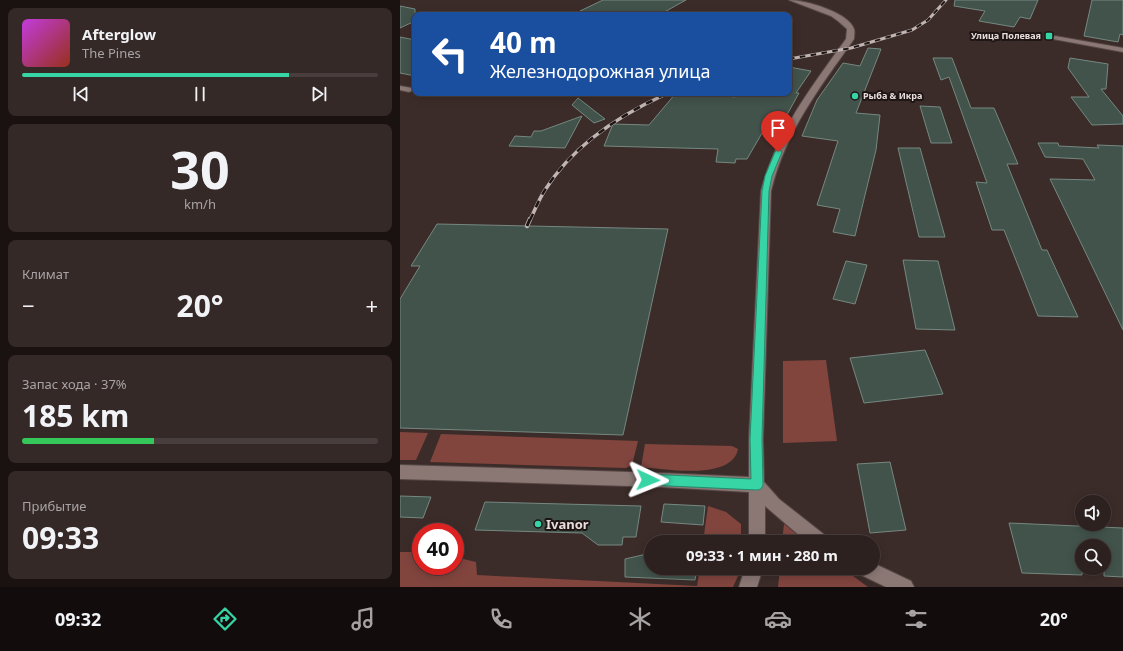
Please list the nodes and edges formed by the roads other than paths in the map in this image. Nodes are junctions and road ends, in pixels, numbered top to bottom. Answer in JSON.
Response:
{"nodes":[{"id":1,"x":792,"y":0,"type":"edge"},
{"id":2,"x":1055,"y":38,"type":"dead end"},
{"id":3,"x":1123,"y":50,"type":"edge"},
{"id":4,"x":400,"y":88,"type":"edge"},
{"id":5,"x":409,"y":90,"type":"dead end"},
{"id":6,"x":400,"y":472,"type":"edge"},
{"id":7,"x":757,"y":485,"type":"junction"},
{"id":8,"x":757,"y":535,"type":"edge"},
{"id":9,"x":811,"y":535,"type":"edge"},
{"id":10,"x":752,"y":575,"type":"edge"},
{"id":11,"x":880,"y":575,"type":"edge"},
{"id":12,"x":748,"y":587,"type":"edge"},
{"id":13,"x":905,"y":587,"type":"edge"}],
"edges":[{"from":1,"to":7,"type":"street"},
{"from":2,"to":3,"type":"street"},
{"from":4,"to":5,"type":"street"},
{"from":6,"to":7,"type":"street"},
{"from":7,"to":8,"type":"street"},
{"from":7,"to":9,"type":"street"},
{"from":10,"to":12,"type":"street"},
{"from":11,"to":13,"type":"street"}]}
